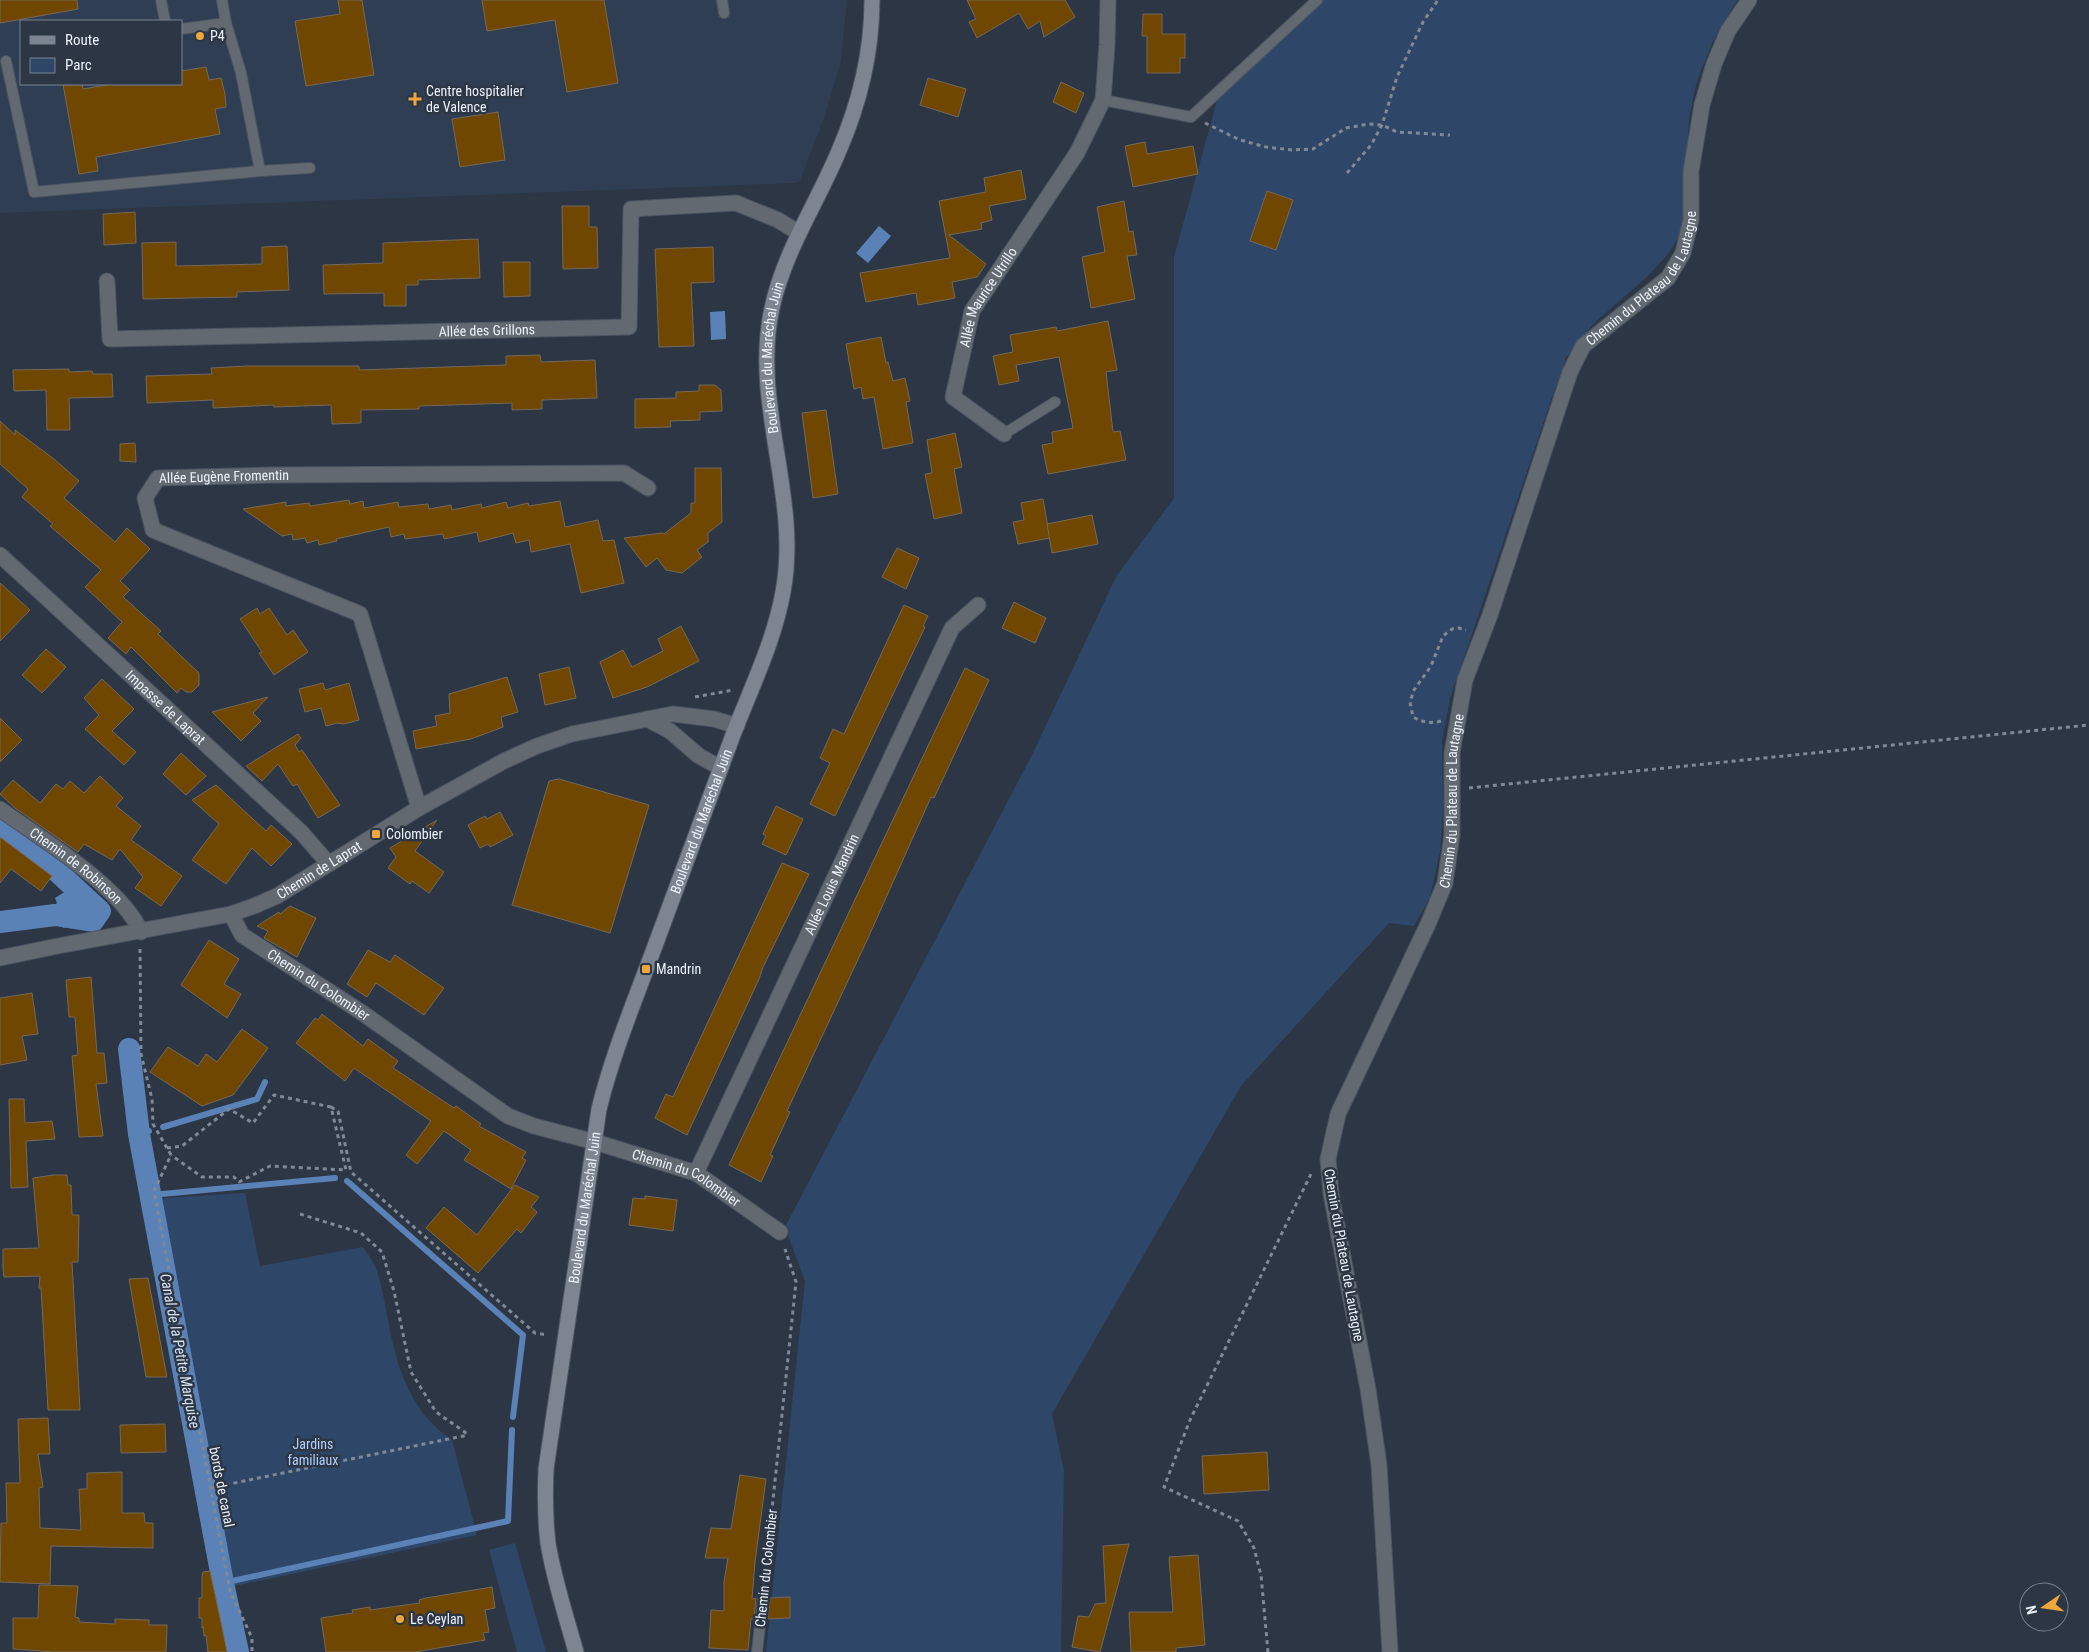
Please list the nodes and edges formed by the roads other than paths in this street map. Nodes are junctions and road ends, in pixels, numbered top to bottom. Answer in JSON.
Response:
{"nodes":[{"id":1,"x":162,"y":0,"type":"edge"},
{"id":2,"x":222,"y":0,"type":"edge"},
{"id":3,"x":722,"y":0,"type":"edge"},
{"id":4,"x":872,"y":0,"type":"edge"},
{"id":5,"x":1108,"y":0,"type":"edge"},
{"id":6,"x":1317,"y":0,"type":"edge"},
{"id":7,"x":1749,"y":0,"type":"edge"},
{"id":8,"x":724,"y":13,"type":"dead end"},
{"id":9,"x":165,"y":20,"type":"edge"},
{"id":10,"x":226,"y":23,"type":"junction"},
{"id":11,"x":182,"y":29,"type":"edge"},
{"id":12,"x":6,"y":61,"type":"dead end"},
{"id":13,"x":1103,"y":100,"type":"junction"},
{"id":14,"x":310,"y":168,"type":"dead end"},
{"id":15,"x":260,"y":171,"type":"junction"},
{"id":16,"x":799,"y":233,"type":"junction"},
{"id":17,"x":107,"y":281,"type":"dead end"},
{"id":18,"x":1055,"y":402,"type":"dead end"},
{"id":19,"x":1004,"y":434,"type":"joint"},
{"id":20,"x":648,"y":488,"type":"dead end"},
{"id":21,"x":0,"y":555,"type":"edge"},
{"id":22,"x":978,"y":605,"type":"dead end"},
{"id":23,"x":647,"y":719,"type":"junction"},
{"id":24,"x":730,"y":724,"type":"junction"},
{"id":25,"x":721,"y":768,"type":"junction"},
{"id":26,"x":419,"y":808,"type":"junction"},
{"id":27,"x":0,"y":810,"type":"edge"},
{"id":28,"x":329,"y":864,"type":"junction"},
{"id":29,"x":231,"y":914,"type":"junction"},
{"id":30,"x":141,"y":932,"type":"junction"},
{"id":31,"x":0,"y":958,"type":"edge"},
{"id":32,"x":595,"y":1142,"type":"junction"},
{"id":33,"x":696,"y":1173,"type":"junction"},
{"id":34,"x":780,"y":1232,"type":"road end"},
{"id":35,"x":762,"y":1599,"type":"road end"},
{"id":36,"x":576,"y":1652,"type":"edge"},
{"id":37,"x":757,"y":1652,"type":"edge"},
{"id":38,"x":1390,"y":1652,"type":"edge"}],
"edges":[{"from":1,"to":9,"type":"lane"},
{"from":2,"to":10,"type":"lane"},
{"from":3,"to":8,"type":"lane"},
{"from":4,"to":16,"type":"main road","name":"Boulevard du Maréchal Juin"},
{"from":5,"to":13,"type":"street","name":"Allée Maurice Utrillo"},
{"from":6,"to":13,"type":"lane"},
{"from":7,"to":38,"type":"street","name":"Chemin du Plateau de Lautagne"},
{"from":10,"to":11,"type":"lane"},
{"from":10,"to":15,"type":"lane"},
{"from":12,"to":15,"type":"lane"},
{"from":13,"to":19,"type":"street","name":"Allée Maurice Utrillo"},
{"from":14,"to":15,"type":"lane"},
{"from":16,"to":17,"type":"street","name":"Allée des Grillons"},
{"from":16,"to":24,"type":"main road","name":"Boulevard du Maréchal Juin"},
{"from":18,"to":19,"type":"lane","name":"Allée Maurice Utrillo"},
{"from":20,"to":26,"type":"street","name":"Allée Eugène Fromentin"},
{"from":21,"to":28,"type":"street","name":"Impasse de Laprat"},
{"from":22,"to":33,"type":"street","name":"Allée Louis Mandrin"},
{"from":23,"to":24,"type":"street","name":"Chemin de Laprat"},
{"from":23,"to":25,"type":"street"},
{"from":23,"to":26,"type":"street","name":"Chemin de Laprat"},
{"from":24,"to":25,"type":"main road","name":"Boulevard du Maréchal Juin"},
{"from":25,"to":32,"type":"main road","name":"Boulevard du Maréchal Juin"},
{"from":26,"to":28,"type":"street","name":"Chemin de Laprat"},
{"from":27,"to":30,"type":"street","name":"Chemin de Robinson"},
{"from":28,"to":29,"type":"street","name":"Chemin de Laprat"},
{"from":29,"to":30,"type":"street","name":"Chemin de Laprat"},
{"from":29,"to":32,"type":"street","name":"Chemin du Colombier"},
{"from":30,"to":31,"type":"street","name":"Chemin de Laprat"},
{"from":32,"to":33,"type":"street","name":"Chemin du Colombier"},
{"from":32,"to":36,"type":"main road","name":"Boulevard du Maréchal Juin"},
{"from":33,"to":34,"type":"street","name":"Chemin du Colombier"},
{"from":35,"to":37,"type":"lane","name":"Chemin du Colombier"}]}
